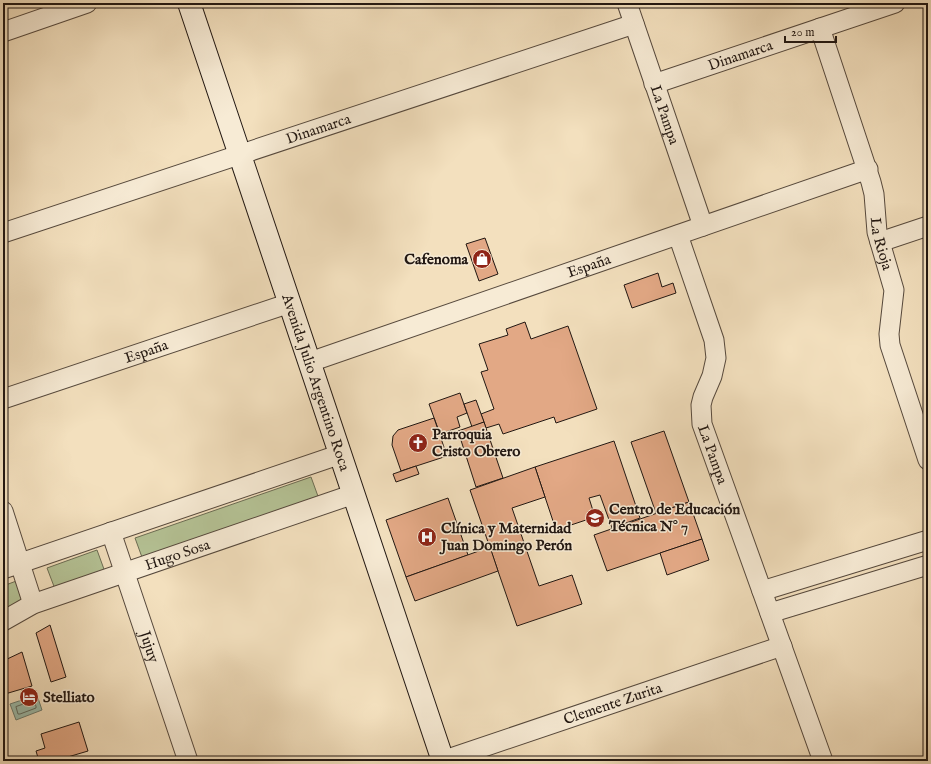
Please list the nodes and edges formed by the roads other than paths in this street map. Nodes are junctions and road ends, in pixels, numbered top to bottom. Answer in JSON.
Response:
{"nodes":[{"id":1,"x":86,"y":3,"type":"edge"},
{"id":2,"x":189,"y":3,"type":"edge"},
{"id":3,"x":627,"y":3,"type":"edge"},
{"id":4,"x":895,"y":3,"type":"edge"},
{"id":5,"x":634,"y":24,"type":"junction"},
{"id":6,"x":820,"y":28,"type":"junction"},
{"id":7,"x":3,"y":32,"type":"edge"},
{"id":8,"x":654,"y":84,"type":"junction"},
{"id":9,"x":240,"y":155,"type":"junction"},
{"id":10,"x":868,"y":169,"type":"junction"},
{"id":11,"x":702,"y":226,"type":"junction"},
{"id":12,"x":928,"y":226,"type":"edge"},
{"id":13,"x":3,"y":234,"type":"edge"},
{"id":14,"x":678,"y":235,"type":"junction"},
{"id":15,"x":880,"y":242,"type":"junction"},
{"id":16,"x":290,"y":303,"type":"junction"},
{"id":17,"x":310,"y":362,"type":"junction"},
{"id":18,"x":3,"y":399,"type":"edge"},
{"id":19,"x":341,"y":454,"type":"junction"},
{"id":20,"x":928,"y":460,"type":"edge"},
{"id":21,"x":354,"y":494,"type":"junction"},
{"id":22,"x":3,"y":511,"type":"edge"},
{"id":23,"x":111,"y":532,"type":"junction"},
{"id":24,"x":928,"y":540,"type":"edge"},
{"id":25,"x":928,"y":565,"type":"edge"},
{"id":26,"x":12,"y":566,"type":"edge"},
{"id":27,"x":124,"y":573,"type":"junction"},
{"id":28,"x":762,"y":591,"type":"junction"},
{"id":29,"x":33,"y":604,"type":"junction"},
{"id":30,"x":770,"y":613,"type":"junction"},
{"id":31,"x":3,"y":621,"type":"edge"},
{"id":32,"x":782,"y":646,"type":"junction"},
{"id":33,"x":188,"y":761,"type":"edge"},
{"id":34,"x":443,"y":761,"type":"edge"},
{"id":35,"x":824,"y":761,"type":"edge"}],
"edges":[{"from":1,"to":7,"type":"street"},
{"from":2,"to":9,"type":"street","name":"Avenida Julio Argentino Roca"},
{"from":3,"to":5,"type":"street","name":"La Pampa"},
{"from":4,"to":6,"type":"street","name":"Dinamarca"},
{"from":5,"to":8,"type":"street","name":"La Pampa"},
{"from":5,"to":9,"type":"street","name":"Dinamarca"},
{"from":6,"to":8,"type":"street","name":"Dinamarca"},
{"from":6,"to":10,"type":"street","name":"La Rioja"},
{"from":8,"to":11,"type":"street","name":"La Pampa"},
{"from":9,"to":13,"type":"street","name":"Dinamarca"},
{"from":9,"to":16,"type":"street","name":"Avenida Julio Argentino Roca"},
{"from":10,"to":11,"type":"street","name":"España"},
{"from":10,"to":15,"type":"street","name":"La Rioja"},
{"from":11,"to":14,"type":"street","name":"España"},
{"from":12,"to":15,"type":"street"},
{"from":14,"to":17,"type":"street","name":"España"},
{"from":14,"to":28,"type":"street","name":"La Pampa"},
{"from":15,"to":20,"type":"street","name":"La Rioja"},
{"from":16,"to":17,"type":"street","name":"Avenida Julio Argentino Roca"},
{"from":16,"to":18,"type":"street","name":"España"},
{"from":17,"to":19,"type":"street","name":"Avenida Julio Argentino Roca"},
{"from":19,"to":21,"type":"street","name":"Avenida Julio Argentino Roca"},
{"from":19,"to":23,"type":"street"},
{"from":21,"to":27,"type":"street","name":"Hugo Sosa"},
{"from":21,"to":34,"type":"street","name":"Avenida Julio Argentino Roca"},
{"from":22,"to":26,"type":"street"},
{"from":23,"to":26,"type":"street"},
{"from":23,"to":27,"type":"street","name":"Jujuy"},
{"from":24,"to":28,"type":"street"},
{"from":25,"to":30,"type":"street"},
{"from":26,"to":29,"type":"street"},
{"from":27,"to":29,"type":"street","name":"Hugo Sosa"},
{"from":27,"to":33,"type":"street","name":"Jujuy"},
{"from":28,"to":30,"type":"street","name":"La Pampa"},
{"from":29,"to":31,"type":"street","name":"Hugo Sosa"},
{"from":30,"to":32,"type":"street","name":"La Pampa"},
{"from":32,"to":34,"type":"street","name":"Clemente Zurita"},
{"from":32,"to":35,"type":"street","name":"La Pampa"}]}
